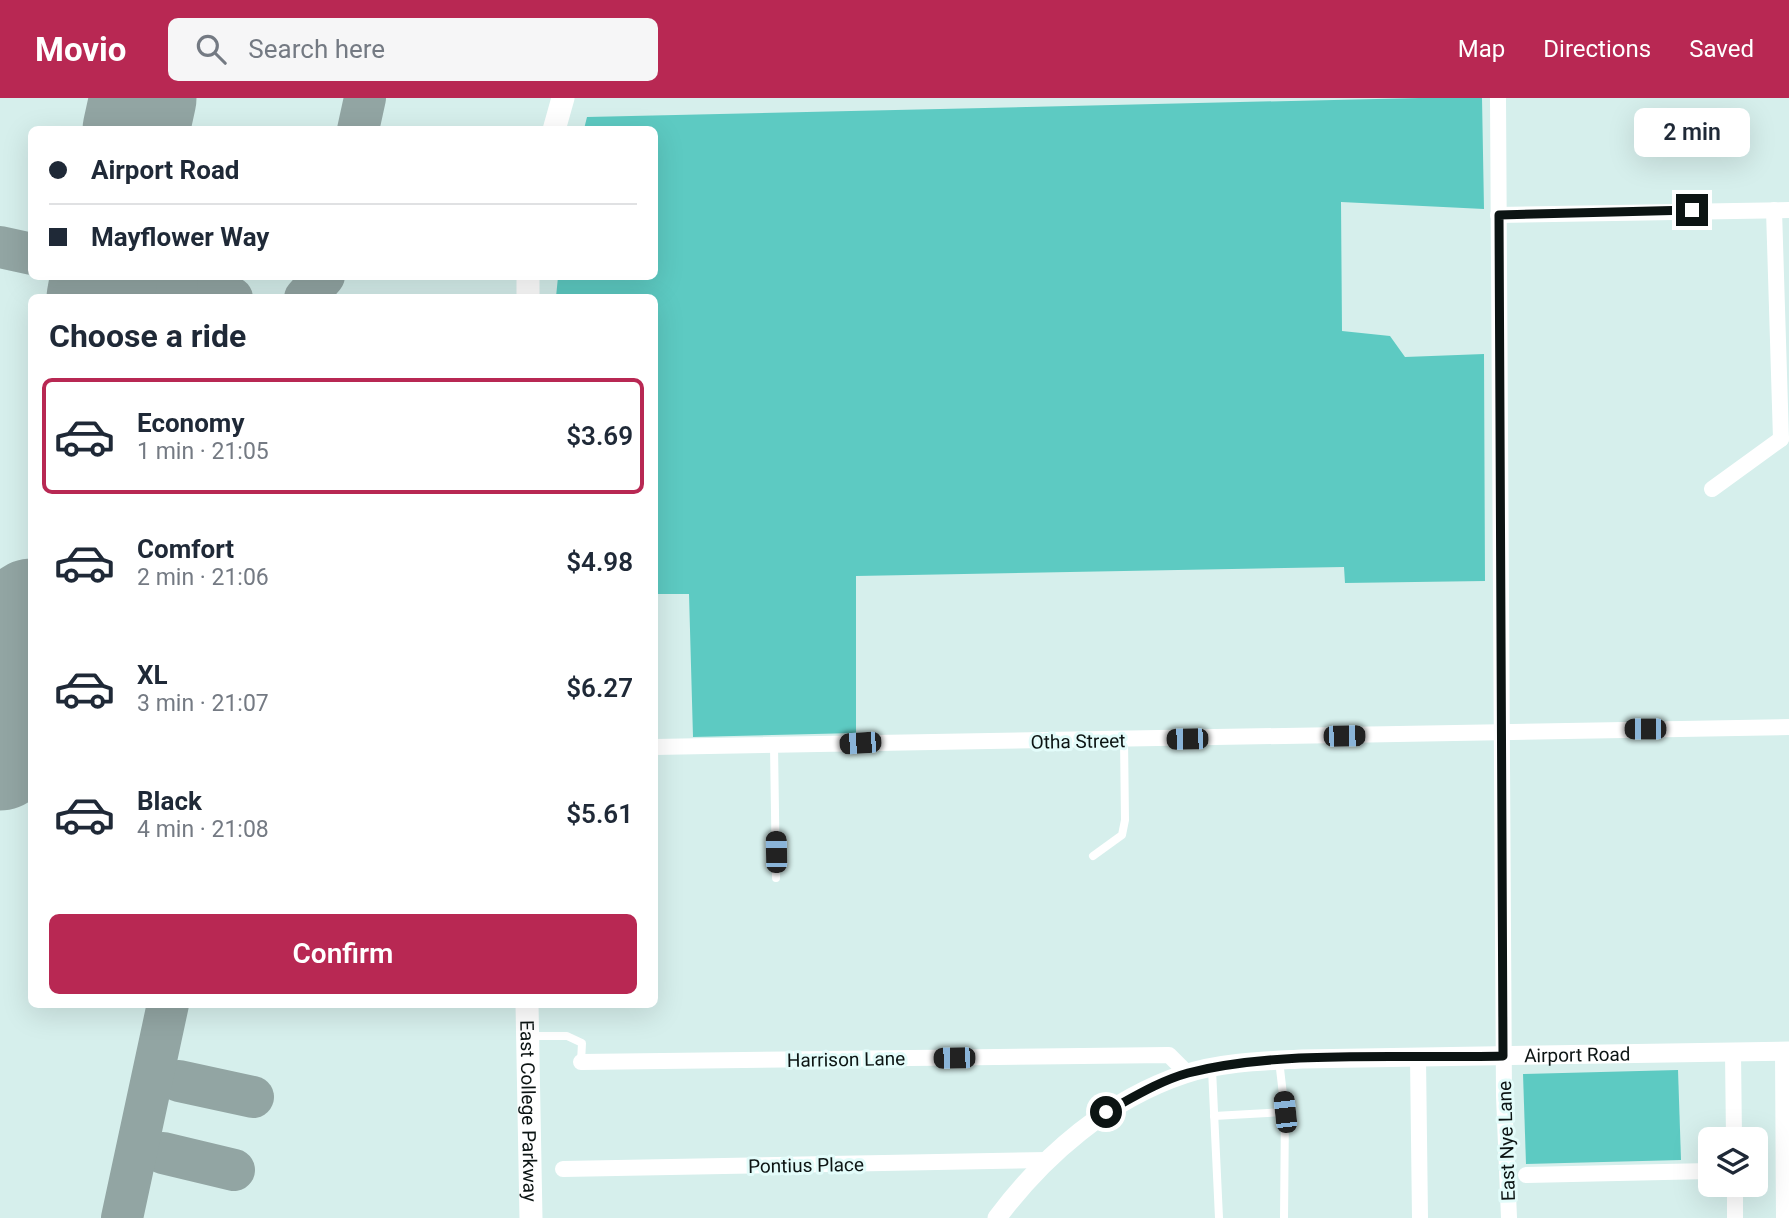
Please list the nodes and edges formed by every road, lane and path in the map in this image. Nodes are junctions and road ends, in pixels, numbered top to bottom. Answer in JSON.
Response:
{"nodes":[{"id":1,"x":563,"y":98,"type":"edge"},
{"id":2,"x":1498,"y":98,"type":"edge"},
{"id":3,"x":555,"y":126,"type":"edge"},
{"id":4,"x":1782,"y":210,"type":"edge"},
{"id":5,"x":1499,"y":215,"type":"junction"},
{"id":6,"x":1785,"y":439,"type":"edge"},
{"id":7,"x":1712,"y":489,"type":"dead end"},
{"id":8,"x":1789,"y":727,"type":"edge"},
{"id":9,"x":1502,"y":733,"type":"junction"},
{"id":10,"x":1124,"y":739,"type":"junction"},
{"id":11,"x":774,"y":746,"type":"junction"},
{"id":12,"x":658,"y":747,"type":"edge"},
{"id":13,"x":1093,"y":856,"type":"dead end"},
{"id":14,"x":776,"y":878,"type":"dead end"},
{"id":15,"x":527,"y":1008,"type":"edge"},
{"id":16,"x":527,"y":1036,"type":"junction"},
{"id":17,"x":1786,"y":1051,"type":"edge"},
{"id":18,"x":1733,"y":1053,"type":"junction"},
{"id":19,"x":1503,"y":1056,"type":"junction"},
{"id":20,"x":1418,"y":1058,"type":"junction"},
{"id":21,"x":1279,"y":1060,"type":"junction"},
{"id":22,"x":581,"y":1062,"type":"joint"},
{"id":23,"x":1212,"y":1069,"type":"junction"},
{"id":24,"x":1187,"y":1073,"type":"junction"},
{"id":25,"x":1285,"y":1112,"type":"junction"},
{"id":26,"x":1214,"y":1116,"type":"junction"},
{"id":27,"x":1734,"y":1127,"type":"edge"},
{"id":28,"x":1048,"y":1160,"type":"junction"},
{"id":29,"x":564,"y":1170,"type":"dead end"},
{"id":30,"x":1698,"y":1171,"type":"edge"},
{"id":31,"x":1526,"y":1175,"type":"dead end"},
{"id":32,"x":1735,"y":1197,"type":"edge"},
{"id":33,"x":531,"y":1218,"type":"edge"},
{"id":34,"x":997,"y":1218,"type":"edge"},
{"id":35,"x":1219,"y":1218,"type":"edge"},
{"id":36,"x":1284,"y":1218,"type":"edge"},
{"id":37,"x":1420,"y":1218,"type":"edge"},
{"id":38,"x":1509,"y":1218,"type":"edge"},
{"id":39,"x":1735,"y":1218,"type":"edge"},
{"id":40,"x":1784,"y":1218,"type":"edge"}],
"edges":[{"from":1,"to":3,"type":"main road"},
{"from":2,"to":5,"type":"street","name":"East Nye Lane"},
{"from":4,"to":5,"type":"street"},
{"from":4,"to":6,"type":"street"},
{"from":5,"to":9,"type":"street","name":"East Nye Lane"},
{"from":6,"to":7,"type":"street"},
{"from":8,"to":9,"type":"street","name":"Otha Street"},
{"from":9,"to":10,"type":"street","name":"Otha Street"},
{"from":9,"to":19,"type":"street","name":"East Nye Lane"},
{"from":10,"to":11,"type":"street","name":"Otha Street"},
{"from":10,"to":13,"type":"lane"},
{"from":11,"to":12,"type":"street","name":"Otha Street"},
{"from":11,"to":14,"type":"lane"},
{"from":15,"to":16,"type":"main road","name":"East College Parkway"},
{"from":16,"to":22,"type":"lane"},
{"from":16,"to":33,"type":"main road","name":"East College Parkway"},
{"from":17,"to":18,"type":"street","name":"Airport Road"},
{"from":17,"to":40,"type":"street"},
{"from":18,"to":19,"type":"street","name":"Airport Road"},
{"from":18,"to":27,"type":"street"},
{"from":19,"to":20,"type":"street","name":"Airport Road"},
{"from":19,"to":38,"type":"street","name":"East Nye Lane"},
{"from":20,"to":21,"type":"street","name":"Airport Road"},
{"from":20,"to":37,"type":"street"},
{"from":21,"to":23,"type":"street","name":"Airport Road"},
{"from":21,"to":25,"type":"lane"},
{"from":22,"to":24,"type":"street","name":"Harrison Lane"},
{"from":23,"to":24,"type":"street","name":"Airport Road"},
{"from":23,"to":26,"type":"lane"},
{"from":24,"to":28,"type":"street","name":"Airport Road"},
{"from":25,"to":26,"type":"lane"},
{"from":25,"to":36,"type":"lane"},
{"from":26,"to":35,"type":"lane"},
{"from":28,"to":29,"type":"street","name":"Pontius Place"},
{"from":28,"to":34,"type":"street","name":"Airport Road"},
{"from":30,"to":31,"type":"street"},
{"from":32,"to":39,"type":"street"}]}
